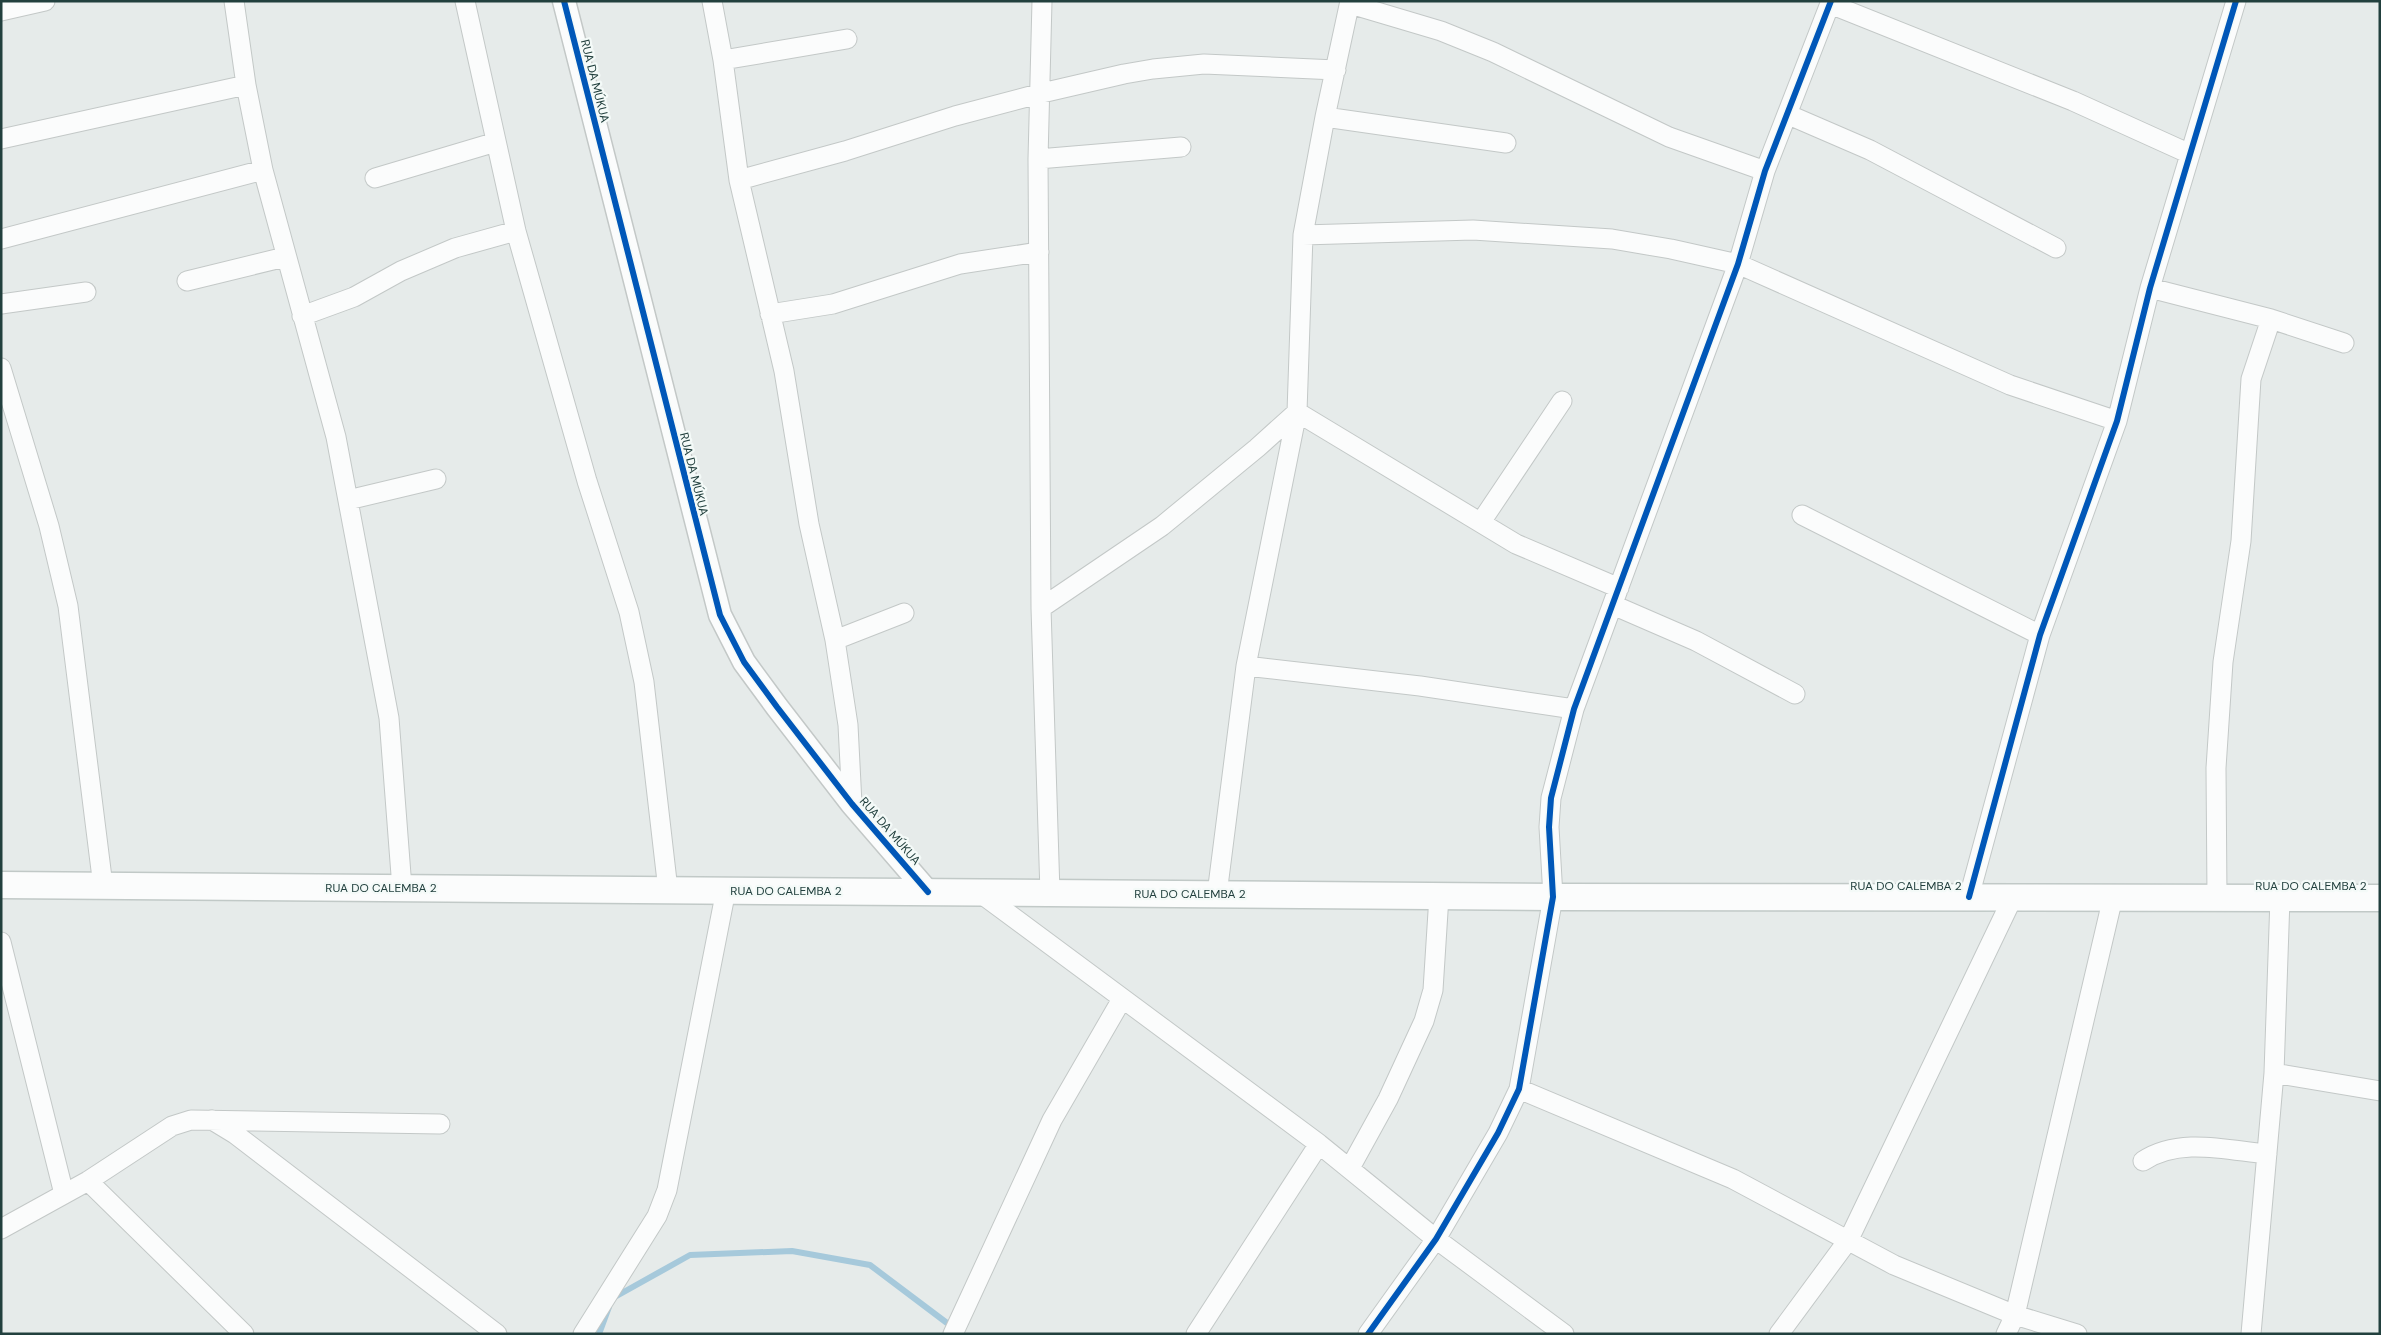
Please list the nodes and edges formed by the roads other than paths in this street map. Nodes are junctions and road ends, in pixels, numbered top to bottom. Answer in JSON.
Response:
{"nodes":[{"id":1,"x":46,"y":1,"type":"edge"},
{"id":2,"x":234,"y":1,"type":"edge"},
{"id":3,"x":465,"y":1,"type":"edge"},
{"id":4,"x":564,"y":1,"type":"edge"},
{"id":5,"x":712,"y":1,"type":"edge"},
{"id":6,"x":1042,"y":1,"type":"edge"},
{"id":7,"x":2236,"y":1,"type":"edge"},
{"id":8,"x":1350,"y":3,"type":"edge"},
{"id":9,"x":1831,"y":3,"type":"edge"},
{"id":10,"x":1,"y":11,"type":"edge"},
{"id":11,"x":847,"y":39,"type":"dead end"},
{"id":12,"x":723,"y":60,"type":"junction"},
{"id":13,"x":1336,"y":70,"type":"junction"},
{"id":14,"x":246,"y":85,"type":"junction"},
{"id":15,"x":1042,"y":93,"type":"junction"},
{"id":16,"x":1789,"y":115,"type":"junction"},
{"id":17,"x":1325,"y":117,"type":"junction"},
{"id":18,"x":1,"y":139,"type":"edge"},
{"id":19,"x":496,"y":142,"type":"junction"},
{"id":20,"x":1506,"y":143,"type":"dead end"},
{"id":21,"x":1181,"y":147,"type":"dead end"},
{"id":22,"x":2190,"y":154,"type":"junction"},
{"id":23,"x":1038,"y":159,"type":"junction"},
{"id":24,"x":263,"y":170,"type":"junction"},
{"id":25,"x":1765,"y":171,"type":"junction"},
{"id":26,"x":374,"y":178,"type":"dead end"},
{"id":27,"x":738,"y":180,"type":"junction"},
{"id":28,"x":516,"y":231,"type":"junction"},
{"id":29,"x":1303,"y":235,"type":"junction"},
{"id":30,"x":1,"y":239,"type":"edge"},
{"id":31,"x":2056,"y":248,"type":"dead end"},
{"id":32,"x":1039,"y":252,"type":"junction"},
{"id":33,"x":285,"y":257,"type":"junction"},
{"id":34,"x":1738,"y":264,"type":"junction"},
{"id":35,"x":186,"y":281,"type":"dead end"},
{"id":36,"x":2150,"y":288,"type":"junction"},
{"id":37,"x":86,"y":292,"type":"dead end"},
{"id":38,"x":1,"y":304,"type":"edge"},
{"id":39,"x":770,"y":314,"type":"junction"},
{"id":40,"x":302,"y":316,"type":"junction"},
{"id":41,"x":2271,"y":319,"type":"junction"},
{"id":42,"x":2344,"y":343,"type":"dead end"},
{"id":43,"x":1,"y":368,"type":"edge"},
{"id":44,"x":1562,"y":401,"type":"dead end"},
{"id":45,"x":1297,"y":412,"type":"junction"},
{"id":46,"x":2117,"y":420,"type":"junction"},
{"id":47,"x":436,"y":478,"type":"dead end"},
{"id":48,"x":348,"y":500,"type":"junction"},
{"id":49,"x":1802,"y":515,"type":"dead end"},
{"id":50,"x":1481,"y":522,"type":"junction"},
{"id":51,"x":1616,"y":596,"type":"junction"},
{"id":52,"x":1041,"y":608,"type":"junction"},
{"id":53,"x":904,"y":613,"type":"dead end"},
{"id":54,"x":2040,"y":635,"type":"junction"},
{"id":55,"x":835,"y":640,"type":"junction"},
{"id":56,"x":1246,"y":666,"type":"junction"},
{"id":57,"x":1795,"y":694,"type":"dead end"},
{"id":58,"x":1574,"y":708,"type":"junction"},
{"id":59,"x":852,"y":804,"type":"junction"},
{"id":60,"x":1,"y":884,"type":"edge"},
{"id":61,"x":103,"y":886,"type":"junction"},
{"id":62,"x":402,"y":888,"type":"junction"},
{"id":63,"x":668,"y":890,"type":"junction"},
{"id":64,"x":726,"y":890,"type":"junction"},
{"id":65,"x":928,"y":892,"type":"junction"},
{"id":66,"x":979,"y":892,"type":"junction"},
{"id":67,"x":1050,"y":893,"type":"junction"},
{"id":68,"x":1217,"y":894,"type":"junction"},
{"id":69,"x":1439,"y":896,"type":"junction"},
{"id":70,"x":1553,"y":897,"type":"junction"},
{"id":71,"x":1969,"y":897,"type":"junction"},
{"id":72,"x":2013,"y":897,"type":"junction"},
{"id":73,"x":2217,"y":897,"type":"junction"},
{"id":74,"x":2113,"y":898,"type":"junction"},
{"id":75,"x":2280,"y":898,"type":"junction"},
{"id":76,"x":2380,"y":898,"type":"edge"},
{"id":77,"x":1,"y":942,"type":"edge"},
{"id":78,"x":1122,"y":999,"type":"junction"},
{"id":79,"x":2274,"y":1073,"type":"junction"},
{"id":80,"x":1519,"y":1089,"type":"junction"},
{"id":81,"x":2380,"y":1090,"type":"edge"},
{"id":82,"x":210,"y":1120,"type":"junction"},
{"id":83,"x":440,"y":1124,"type":"dead end"},
{"id":84,"x":1319,"y":1144,"type":"junction"},
{"id":85,"x":2267,"y":1154,"type":"junction"},
{"id":86,"x":2143,"y":1161,"type":"dead end"},
{"id":87,"x":1350,"y":1168,"type":"junction"},
{"id":88,"x":88,"y":1181,"type":"junction"},
{"id":89,"x":64,"y":1194,"type":"junction"},
{"id":90,"x":1,"y":1229,"type":"edge"},
{"id":91,"x":1436,"y":1239,"type":"junction"},
{"id":92,"x":1849,"y":1240,"type":"junction"},
{"id":93,"x":2015,"y":1315,"type":"junction"},
{"id":94,"x":244,"y":1334,"type":"edge"},
{"id":95,"x":497,"y":1334,"type":"edge"},
{"id":96,"x":583,"y":1334,"type":"edge"},
{"id":97,"x":953,"y":1334,"type":"edge"},
{"id":98,"x":1196,"y":1334,"type":"edge"},
{"id":99,"x":1368,"y":1334,"type":"edge"},
{"id":100,"x":1564,"y":1334,"type":"edge"},
{"id":101,"x":1779,"y":1334,"type":"edge"},
{"id":102,"x":2006,"y":1334,"type":"edge"},
{"id":103,"x":2078,"y":1334,"type":"edge"},
{"id":104,"x":2251,"y":1334,"type":"edge"}],
"edges":[{"from":1,"to":10,"type":"street"},
{"from":2,"to":14,"type":"street"},
{"from":3,"to":19,"type":"street"},
{"from":4,"to":59,"type":"street","name":"RUA DA MÚKUA"},
{"from":5,"to":12,"type":"street"},
{"from":6,"to":15,"type":"street"},
{"from":7,"to":22,"type":"street"},
{"from":8,"to":13,"type":"street"},
{"from":8,"to":25,"type":"street"},
{"from":9,"to":16,"type":"street"},
{"from":9,"to":22,"type":"street"},
{"from":11,"to":12,"type":"street"},
{"from":12,"to":27,"type":"street"},
{"from":13,"to":15,"type":"street"},
{"from":13,"to":17,"type":"street"},
{"from":14,"to":18,"type":"street"},
{"from":14,"to":24,"type":"street"},
{"from":15,"to":23,"type":"street"},
{"from":15,"to":27,"type":"street"},
{"from":16,"to":25,"type":"street"},
{"from":16,"to":31,"type":"street"},
{"from":17,"to":20,"type":"street"},
{"from":17,"to":29,"type":"street"},
{"from":19,"to":26,"type":"street"},
{"from":19,"to":28,"type":"street"},
{"from":21,"to":23,"type":"street"},
{"from":22,"to":36,"type":"street"},
{"from":23,"to":32,"type":"street"},
{"from":24,"to":30,"type":"street"},
{"from":24,"to":33,"type":"street"},
{"from":25,"to":34,"type":"street"},
{"from":27,"to":39,"type":"street"},
{"from":28,"to":40,"type":"street"},
{"from":28,"to":63,"type":"street"},
{"from":29,"to":34,"type":"street"},
{"from":29,"to":45,"type":"street"},
{"from":32,"to":39,"type":"street"},
{"from":32,"to":52,"type":"street"},
{"from":33,"to":35,"type":"street"},
{"from":33,"to":40,"type":"street"},
{"from":34,"to":46,"type":"street"},
{"from":34,"to":51,"type":"street"},
{"from":36,"to":41,"type":"street"},
{"from":36,"to":46,"type":"street"},
{"from":37,"to":38,"type":"street"},
{"from":39,"to":55,"type":"street"},
{"from":40,"to":48,"type":"street"},
{"from":41,"to":42,"type":"street"},
{"from":41,"to":73,"type":"street"},
{"from":43,"to":61,"type":"street"},
{"from":44,"to":50,"type":"street"},
{"from":45,"to":50,"type":"street"},
{"from":45,"to":52,"type":"street"},
{"from":45,"to":56,"type":"street"},
{"from":46,"to":54,"type":"street"},
{"from":47,"to":48,"type":"street"},
{"from":48,"to":62,"type":"street"},
{"from":49,"to":54,"type":"street"},
{"from":50,"to":51,"type":"street"},
{"from":51,"to":57,"type":"street"},
{"from":51,"to":58,"type":"street"},
{"from":52,"to":67,"type":"street"},
{"from":53,"to":55,"type":"street"},
{"from":54,"to":71,"type":"street"},
{"from":55,"to":59,"type":"street"},
{"from":56,"to":58,"type":"street"},
{"from":56,"to":68,"type":"street"},
{"from":58,"to":70,"type":"street"},
{"from":59,"to":65,"type":"street","name":"RUA DA MÚKUA"},
{"from":60,"to":61,"type":"main road","name":"RUA DO CALEMBA 2"},
{"from":61,"to":62,"type":"main road","name":"RUA DO CALEMBA 2"},
{"from":62,"to":63,"type":"main road","name":"RUA DO CALEMBA 2"},
{"from":63,"to":64,"type":"main road","name":"RUA DO CALEMBA 2"},
{"from":64,"to":65,"type":"main road","name":"RUA DO CALEMBA 2"},
{"from":64,"to":96,"type":"street"},
{"from":65,"to":66,"type":"main road","name":"RUA DO CALEMBA 2"},
{"from":66,"to":67,"type":"main road","name":"RUA DO CALEMBA 2"},
{"from":66,"to":78,"type":"street"},
{"from":67,"to":68,"type":"main road","name":"RUA DO CALEMBA 2"},
{"from":68,"to":69,"type":"main road","name":"RUA DO CALEMBA 2"},
{"from":69,"to":70,"type":"main road","name":"RUA DO CALEMBA 2"},
{"from":69,"to":87,"type":"street"},
{"from":70,"to":71,"type":"main road","name":"RUA DO CALEMBA 2"},
{"from":70,"to":80,"type":"street"},
{"from":71,"to":72,"type":"main road","name":"RUA DO CALEMBA 2"},
{"from":72,"to":74,"type":"main road","name":"RUA DO CALEMBA 2"},
{"from":72,"to":92,"type":"street"},
{"from":73,"to":74,"type":"main road","name":"RUA DO CALEMBA 2"},
{"from":73,"to":75,"type":"main road","name":"RUA DO CALEMBA 2"},
{"from":74,"to":93,"type":"street"},
{"from":75,"to":76,"type":"main road","name":"RUA DO CALEMBA 2"},
{"from":75,"to":79,"type":"street"},
{"from":77,"to":89,"type":"street"},
{"from":78,"to":84,"type":"street"},
{"from":78,"to":97,"type":"street"},
{"from":79,"to":81,"type":"street"},
{"from":79,"to":85,"type":"street"},
{"from":80,"to":91,"type":"street"},
{"from":80,"to":92,"type":"street"},
{"from":82,"to":83,"type":"street"},
{"from":82,"to":88,"type":"street"},
{"from":82,"to":95,"type":"street"},
{"from":84,"to":87,"type":"street"},
{"from":84,"to":98,"type":"street"},
{"from":85,"to":86,"type":"street"},
{"from":85,"to":104,"type":"street"},
{"from":87,"to":91,"type":"street"},
{"from":88,"to":89,"type":"street"},
{"from":88,"to":94,"type":"street"},
{"from":89,"to":90,"type":"street"},
{"from":91,"to":99,"type":"street"},
{"from":91,"to":100,"type":"street"},
{"from":92,"to":93,"type":"street"},
{"from":92,"to":101,"type":"street"},
{"from":93,"to":102,"type":"street"},
{"from":93,"to":103,"type":"street"}]}
